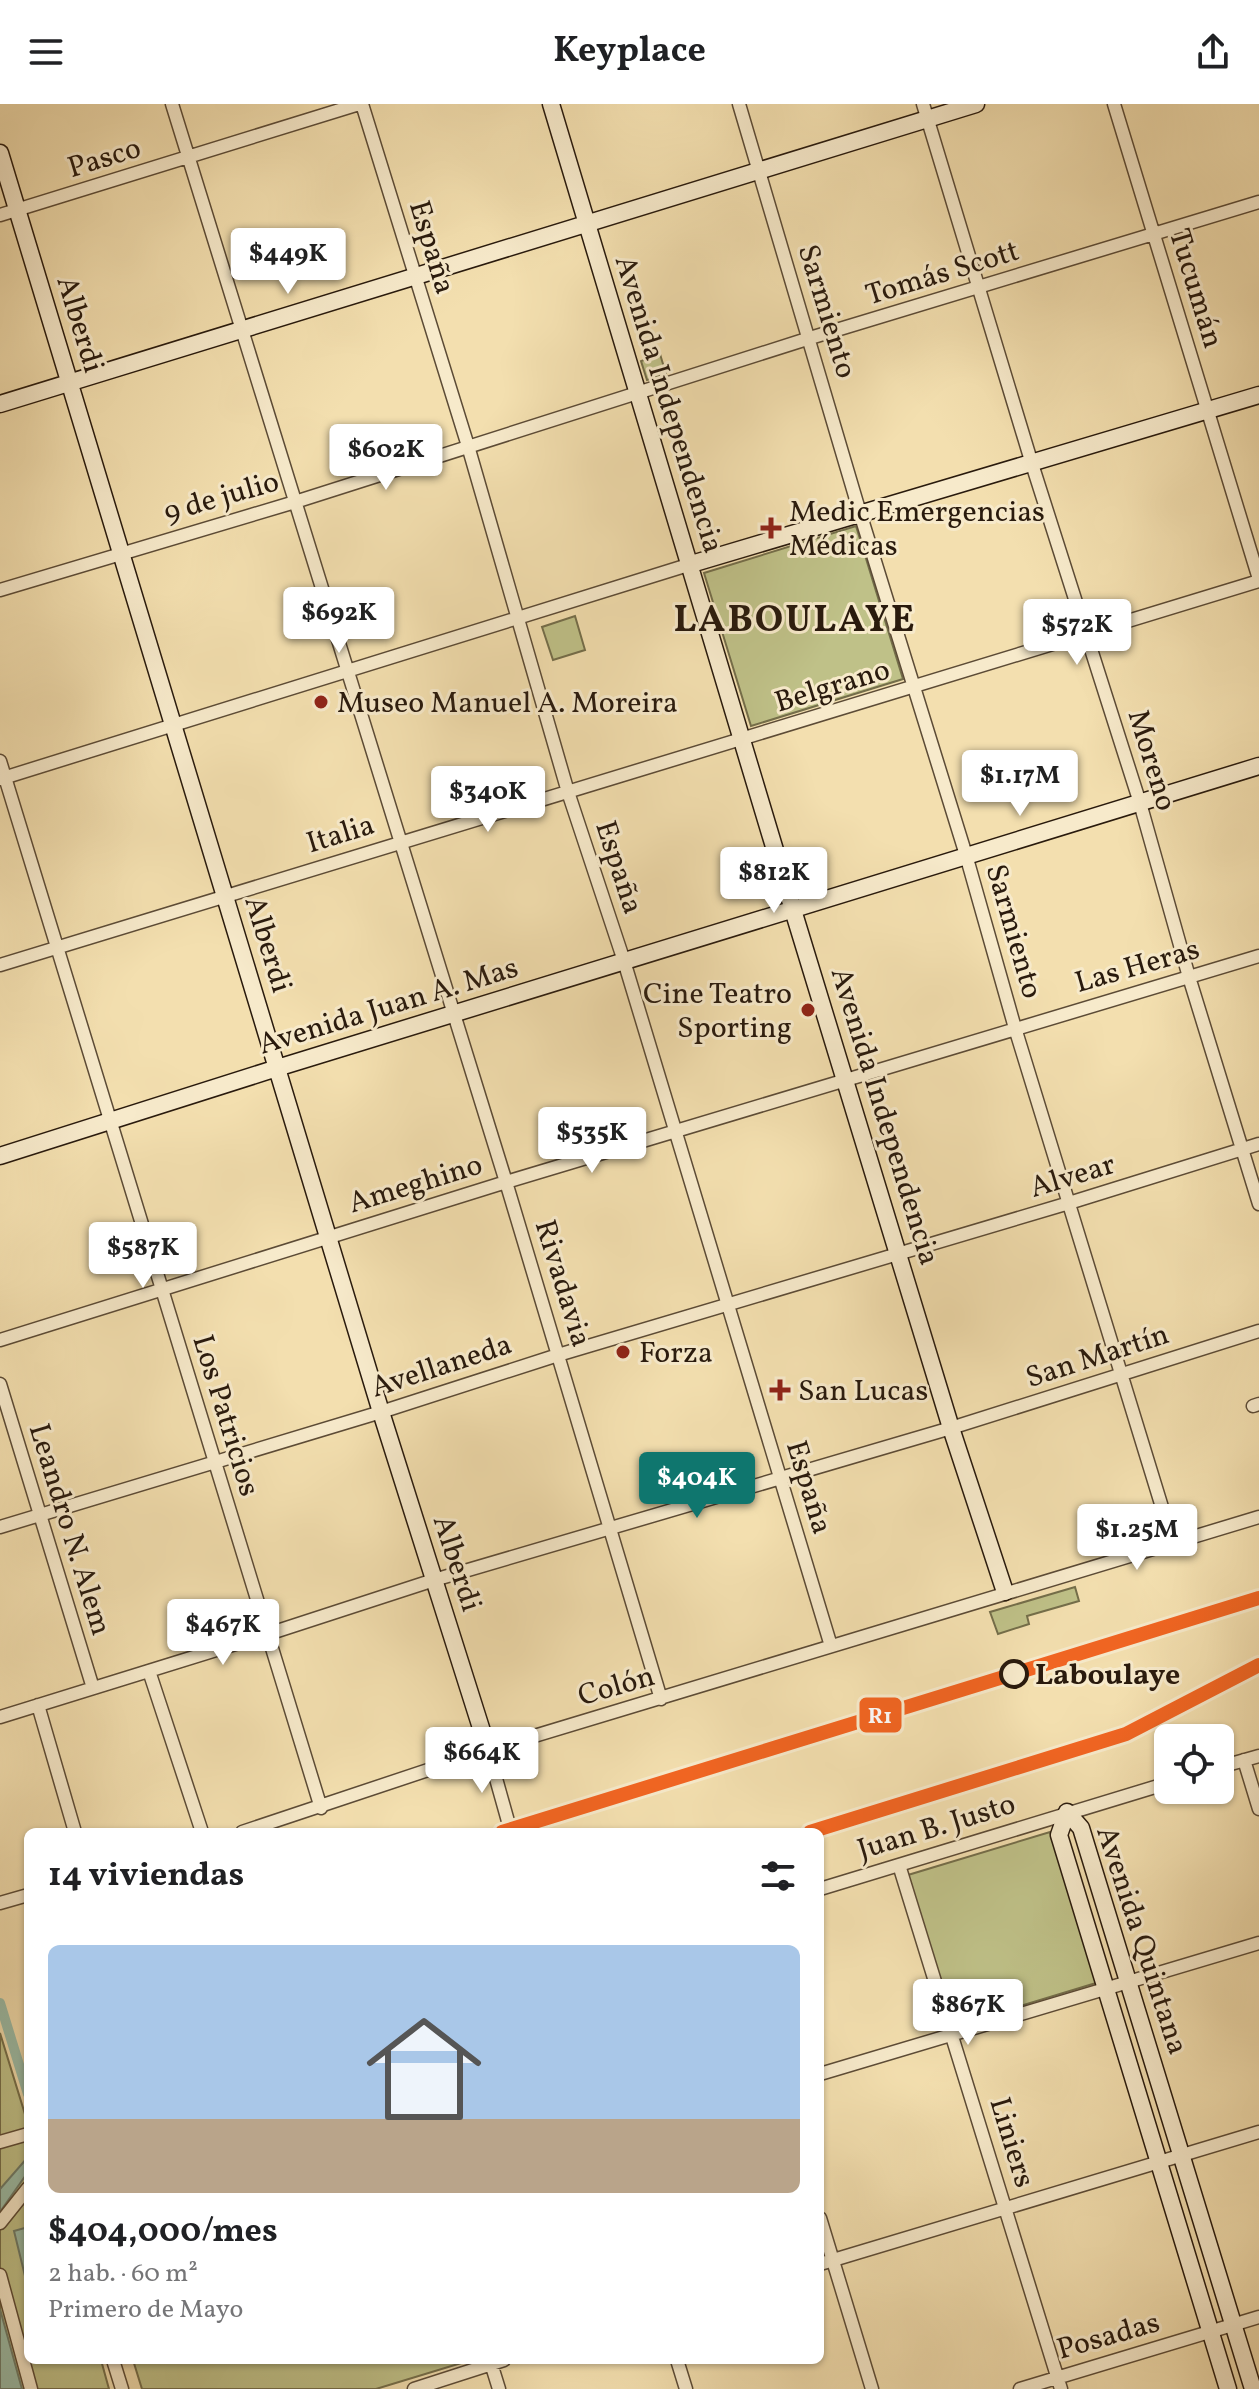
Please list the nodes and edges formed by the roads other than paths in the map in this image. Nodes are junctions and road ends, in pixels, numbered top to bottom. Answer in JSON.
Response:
{"nodes":[{"id":1,"x":172,"y":104,"type":"edge"},
{"id":2,"x":361,"y":104,"type":"edge"},
{"id":3,"x":551,"y":104,"type":"edge"},
{"id":4,"x":739,"y":104,"type":"edge"},
{"id":5,"x":976,"y":104,"type":"edge"},
{"id":6,"x":1114,"y":104,"type":"edge"},
{"id":7,"x":925,"y":112,"type":"edge"},
{"id":8,"x":0,"y":153,"type":"edge"},
{"id":9,"x":188,"y":159,"type":"junction"},
{"id":10,"x":759,"y":172,"type":"junction"},
{"id":11,"x":1259,"y":202,"type":"edge"},
{"id":12,"x":17,"y":210,"type":"junction"},
{"id":13,"x":0,"y":215,"type":"edge"},
{"id":14,"x":586,"y":225,"type":"junction"},
{"id":15,"x":1154,"y":233,"type":"junction"},
{"id":16,"x":415,"y":277,"type":"junction"},
{"id":17,"x":979,"y":288,"type":"junction"},
{"id":18,"x":240,"y":331,"type":"junction"},
{"id":19,"x":810,"y":338,"type":"junction"},
{"id":20,"x":70,"y":384,"type":"junction"},
{"id":21,"x":640,"y":392,"type":"junction"},
{"id":22,"x":1259,"y":395,"type":"edge"},
{"id":23,"x":0,"y":404,"type":"edge"},
{"id":24,"x":1208,"y":411,"type":"junction"},
{"id":25,"x":468,"y":446,"type":"junction"},
{"id":26,"x":1032,"y":464,"type":"junction"},
{"id":27,"x":295,"y":502,"type":"junction"},
{"id":28,"x":860,"y":513,"type":"junction"},
{"id":29,"x":121,"y":552,"type":"junction"},
{"id":30,"x":688,"y":565,"type":"junction"},
{"id":31,"x":1259,"y":580,"type":"edge"},
{"id":32,"x":0,"y":590,"type":"edge"},
{"id":33,"x":519,"y":619,"type":"junction"},
{"id":34,"x":1086,"y":635,"type":"junction"},
{"id":35,"x":349,"y":671,"type":"junction"},
{"id":36,"x":914,"y":687,"type":"junction"},
{"id":37,"x":173,"y":726,"type":"junction"},
{"id":38,"x":742,"y":739,"type":"junction"},
{"id":39,"x":0,"y":761,"type":"edge"},
{"id":40,"x":1259,"y":766,"type":"edge"},
{"id":41,"x":2,"y":778,"type":"edge"},
{"id":42,"x":568,"y":792,"type":"junction"},
{"id":43,"x":1140,"y":803,"type":"junction"},
{"id":44,"x":401,"y":841,"type":"junction"},
{"id":45,"x":966,"y":855,"type":"junction"},
{"id":46,"x":225,"y":896,"type":"junction"},
{"id":47,"x":793,"y":910,"type":"junction"},
{"id":48,"x":57,"y":949,"type":"junction"},
{"id":49,"x":1259,"y":956,"type":"edge"},
{"id":50,"x":624,"y":961,"type":"junction"},
{"id":51,"x":0,"y":965,"type":"edge"},
{"id":52,"x":1189,"y":977,"type":"junction"},
{"id":53,"x":455,"y":1015,"type":"junction"},
{"id":54,"x":1015,"y":1028,"type":"junction"},
{"id":55,"x":277,"y":1068,"type":"junction"},
{"id":56,"x":846,"y":1080,"type":"junction"},
{"id":57,"x":110,"y":1121,"type":"junction"},
{"id":58,"x":674,"y":1132,"type":"junction"},
{"id":59,"x":1259,"y":1144,"type":"edge"},
{"id":60,"x":1242,"y":1149,"type":"junction"},
{"id":61,"x":0,"y":1156,"type":"edge"},
{"id":62,"x":506,"y":1182,"type":"junction"},
{"id":63,"x":1069,"y":1203,"type":"junction"},
{"id":64,"x":1259,"y":1204,"type":"edge"},
{"id":65,"x":328,"y":1236,"type":"junction"},
{"id":66,"x":899,"y":1253,"type":"junction"},
{"id":67,"x":162,"y":1289,"type":"junction"},
{"id":68,"x":726,"y":1304,"type":"junction"},
{"id":69,"x":1259,"y":1331,"type":"edge"},
{"id":70,"x":0,"y":1340,"type":"edge"},
{"id":71,"x":558,"y":1355,"type":"junction"},
{"id":72,"x":1123,"y":1374,"type":"junction"},
{"id":73,"x":0,"y":1384,"type":"edge"},
{"id":74,"x":381,"y":1412,"type":"junction"},
{"id":75,"x":951,"y":1428,"type":"junction"},
{"id":76,"x":215,"y":1463,"type":"junction"},
{"id":77,"x":780,"y":1476,"type":"junction"},
{"id":78,"x":40,"y":1515,"type":"junction"},
{"id":79,"x":1259,"y":1517,"type":"edge"},
{"id":80,"x":0,"y":1527,"type":"edge"},
{"id":81,"x":610,"y":1528,"type":"junction"},
{"id":82,"x":1173,"y":1543,"type":"junction"},
{"id":83,"x":434,"y":1580,"type":"junction"},
{"id":84,"x":1005,"y":1592,"type":"junction"},
{"id":85,"x":268,"y":1634,"type":"junction"},
{"id":86,"x":831,"y":1646,"type":"junction"},
{"id":87,"x":149,"y":1671,"type":"junction"},
{"id":88,"x":93,"y":1688,"type":"junction"},
{"id":89,"x":661,"y":1699,"type":"junction"},
{"id":90,"x":38,"y":1705,"type":"junction"},
{"id":91,"x":0,"y":1717,"type":"edge"},
{"id":92,"x":488,"y":1750,"type":"junction"},
{"id":93,"x":1259,"y":1756,"type":"edge"},
{"id":94,"x":1244,"y":1760,"type":"junction"},
{"id":95,"x":1234,"y":1763,"type":"edge"},
{"id":96,"x":1154,"y":1787,"type":"edge"},
{"id":97,"x":321,"y":1808,"type":"junction"},
{"id":98,"x":1259,"y":1809,"type":"edge"},
{"id":99,"x":1067,"y":1812,"type":"junction"},
{"id":100,"x":74,"y":1828,"type":"edge"},
{"id":101,"x":201,"y":1828,"type":"edge"},
{"id":102,"x":255,"y":1828,"type":"edge"},
{"id":103,"x":510,"y":1828,"type":"edge"},
{"id":104,"x":899,"y":1865,"type":"junction"},
{"id":105,"x":824,"y":1888,"type":"edge"},
{"id":106,"x":24,"y":1896,"type":"edge"},
{"id":107,"x":0,"y":1903,"type":"edge"},
{"id":108,"x":1259,"y":1943,"type":"edge"},
{"id":109,"x":1129,"y":1981,"type":"junction"},
{"id":110,"x":1106,"y":1987,"type":"junction"},
{"id":111,"x":951,"y":2034,"type":"junction"},
{"id":112,"x":824,"y":2073,"type":"edge"},
{"id":113,"x":1259,"y":2132,"type":"edge"},
{"id":114,"x":24,"y":2135,"type":"edge"},
{"id":115,"x":0,"y":2142,"type":"edge"},
{"id":116,"x":1181,"y":2154,"type":"junction"},
{"id":117,"x":1157,"y":2162,"type":"junction"},
{"id":118,"x":24,"y":2193,"type":"edge"},
{"id":119,"x":1006,"y":2208,"type":"junction"},
{"id":120,"x":0,"y":2223,"type":"edge"},
{"id":121,"x":824,"y":2231,"type":"edge"},
{"id":122,"x":833,"y":2260,"type":"junction"},
{"id":123,"x":824,"y":2263,"type":"edge"},
{"id":124,"x":0,"y":2275,"type":"edge"},
{"id":125,"x":1259,"y":2317,"type":"edge"},
{"id":126,"x":1233,"y":2325,"type":"junction"},
{"id":127,"x":1211,"y":2332,"type":"junction"},
{"id":128,"x":24,"y":2363,"type":"edge"},
{"id":129,"x":24,"y":2364,"type":"edge"},
{"id":130,"x":114,"y":2364,"type":"edge"},
{"id":131,"x":484,"y":2364,"type":"edge"},
{"id":132,"x":491,"y":2364,"type":"edge"},
{"id":133,"x":678,"y":2364,"type":"edge"},
{"id":134,"x":1059,"y":2383,"type":"edge"},
{"id":135,"x":31,"y":2389,"type":"edge"},
{"id":136,"x":122,"y":2389,"type":"edge"},
{"id":137,"x":414,"y":2389,"type":"edge"},
{"id":138,"x":499,"y":2389,"type":"edge"},
{"id":139,"x":686,"y":2389,"type":"edge"},
{"id":140,"x":872,"y":2389,"type":"edge"},
{"id":141,"x":1020,"y":2389,"type":"edge"},
{"id":142,"x":1228,"y":2389,"type":"edge"},
{"id":143,"x":1253,"y":2389,"type":"edge"}],
"edges":[{"from":1,"to":9,"type":"street","name":"Rivadavia"},
{"from":2,"to":9,"type":"street","name":"Pasco"},
{"from":2,"to":16,"type":"street","name":"España"},
{"from":3,"to":14,"type":"main road","name":"Avenida Independencia"},
{"from":4,"to":10,"type":"street","name":"Sarmiento"},
{"from":5,"to":7,"type":"main road"},
{"from":6,"to":15,"type":"street","name":"Tucumán"},
{"from":7,"to":10,"type":"main road"},
{"from":7,"to":17,"type":"street","name":"Moreno"},
{"from":8,"to":12,"type":"main road","name":"Alberdi"},
{"from":9,"to":12,"type":"street","name":"Pasco"},
{"from":9,"to":18,"type":"street","name":"Rivadavia"},
{"from":10,"to":14,"type":"main road"},
{"from":10,"to":19,"type":"street","name":"Sarmiento"},
{"from":11,"to":15,"type":"street","name":"Tomás Scott"},
{"from":12,"to":13,"type":"street","name":"Pasco"},
{"from":12,"to":20,"type":"main road","name":"Alberdi"},
{"from":14,"to":16,"type":"main road"},
{"from":14,"to":21,"type":"main road","name":"Avenida Independencia"},
{"from":15,"to":17,"type":"street","name":"Tomás Scott"},
{"from":15,"to":24,"type":"street","name":"Tucumán"},
{"from":16,"to":18,"type":"main road"},
{"from":16,"to":25,"type":"street","name":"España"},
{"from":17,"to":19,"type":"street","name":"Tomás Scott"},
{"from":17,"to":26,"type":"street","name":"Moreno"},
{"from":18,"to":20,"type":"main road"},
{"from":18,"to":27,"type":"street","name":"Rivadavia"},
{"from":19,"to":21,"type":"street","name":"Tomás Scott"},
{"from":19,"to":28,"type":"street","name":"Sarmiento"},
{"from":20,"to":23,"type":"main road"},
{"from":20,"to":29,"type":"main road","name":"Alberdi"},
{"from":21,"to":25,"type":"street","name":"9 de julio"},
{"from":21,"to":30,"type":"main road","name":"Avenida Independencia"},
{"from":22,"to":24,"type":"main road"},
{"from":24,"to":26,"type":"main road"},
{"from":24,"to":31,"type":"street","name":"Tucumán"},
{"from":25,"to":27,"type":"street","name":"9 de julio"},
{"from":25,"to":33,"type":"street","name":"España"},
{"from":26,"to":28,"type":"main road"},
{"from":26,"to":34,"type":"street","name":"Moreno"},
{"from":27,"to":29,"type":"street","name":"9 de julio"},
{"from":27,"to":35,"type":"street","name":"Rivadavia"},
{"from":28,"to":30,"type":"main road"},
{"from":28,"to":36,"type":"street","name":"Sarmiento"},
{"from":29,"to":32,"type":"street","name":"9 de julio"},
{"from":29,"to":37,"type":"main road","name":"Alberdi"},
{"from":30,"to":33,"type":"street"},
{"from":30,"to":38,"type":"main road","name":"Avenida Independencia"},
{"from":31,"to":34,"type":"street","name":"Belgrano"},
{"from":33,"to":35,"type":"street"},
{"from":33,"to":42,"type":"street","name":"España"},
{"from":34,"to":36,"type":"street","name":"Belgrano"},
{"from":34,"to":43,"type":"street","name":"Moreno"},
{"from":35,"to":37,"type":"street"},
{"from":35,"to":44,"type":"street","name":"Rivadavia"},
{"from":36,"to":38,"type":"street","name":"Belgrano"},
{"from":36,"to":45,"type":"street","name":"Sarmiento"},
{"from":37,"to":41,"type":"street"},
{"from":37,"to":46,"type":"main road","name":"Alberdi"},
{"from":38,"to":42,"type":"street","name":"Italia"},
{"from":38,"to":47,"type":"main road","name":"Avenida Independencia"},
{"from":39,"to":41,"type":"street","name":"Los Patricios"},
{"from":40,"to":43,"type":"main road","name":"Avenida Juan A. Mas"},
{"from":41,"to":48,"type":"street","name":"Los Patricios"},
{"from":42,"to":44,"type":"street","name":"Italia"},
{"from":42,"to":50,"type":"street","name":"España"},
{"from":43,"to":45,"type":"main road","name":"Avenida Juan A. Mas"},
{"from":43,"to":52,"type":"street","name":"Moreno"},
{"from":44,"to":46,"type":"street","name":"Italia"},
{"from":44,"to":53,"type":"street","name":"Rivadavia"},
{"from":45,"to":47,"type":"main road","name":"Avenida Juan A. Mas"},
{"from":45,"to":54,"type":"street","name":"Sarmiento"},
{"from":46,"to":48,"type":"street","name":"Italia"},
{"from":46,"to":55,"type":"main road","name":"Alberdi"},
{"from":47,"to":50,"type":"main road","name":"Avenida Juan A. Mas"},
{"from":47,"to":56,"type":"main road","name":"Avenida Independencia"},
{"from":48,"to":51,"type":"street","name":"Italia"},
{"from":48,"to":57,"type":"street","name":"Los Patricios"},
{"from":49,"to":52,"type":"street","name":"Las Heras"},
{"from":50,"to":53,"type":"main road","name":"Avenida Juan A. Mas"},
{"from":50,"to":58,"type":"street","name":"España"},
{"from":52,"to":54,"type":"street","name":"Las Heras"},
{"from":52,"to":60,"type":"street","name":"Moreno"},
{"from":53,"to":55,"type":"main road","name":"Avenida Juan A. Mas"},
{"from":53,"to":62,"type":"street","name":"Rivadavia"},
{"from":54,"to":56,"type":"street","name":"Las Heras"},
{"from":54,"to":63,"type":"street","name":"Sarmiento"},
{"from":55,"to":57,"type":"main road","name":"Avenida Juan A. Mas"},
{"from":55,"to":65,"type":"main road","name":"Alberdi"},
{"from":56,"to":58,"type":"street","name":"Ameghino"},
{"from":56,"to":66,"type":"main road","name":"Avenida Independencia"},
{"from":57,"to":61,"type":"main road","name":"Avenida Juan A. Mas"},
{"from":57,"to":67,"type":"street","name":"Los Patricios"},
{"from":58,"to":62,"type":"street","name":"Ameghino"},
{"from":58,"to":68,"type":"street","name":"España"},
{"from":59,"to":60,"type":"street","name":"Alvear"},
{"from":60,"to":63,"type":"street","name":"Alvear"},
{"from":60,"to":64,"type":"street","name":"Moreno"},
{"from":62,"to":65,"type":"street","name":"Ameghino"},
{"from":62,"to":71,"type":"street","name":"Rivadavia"},
{"from":63,"to":66,"type":"street","name":"Alvear"},
{"from":63,"to":72,"type":"street","name":"Sarmiento"},
{"from":65,"to":67,"type":"street","name":"Ameghino"},
{"from":65,"to":74,"type":"main road","name":"Alberdi"},
{"from":66,"to":68,"type":"street","name":"Avellaneda"},
{"from":66,"to":75,"type":"main road","name":"Avenida Independencia"},
{"from":67,"to":70,"type":"street","name":"Ameghino"},
{"from":67,"to":76,"type":"street","name":"Los Patricios"},
{"from":68,"to":71,"type":"street","name":"Avellaneda"},
{"from":68,"to":77,"type":"street","name":"España"},
{"from":69,"to":72,"type":"street","name":"San Martín"},
{"from":71,"to":74,"type":"street","name":"Avellaneda"},
{"from":71,"to":81,"type":"street","name":"Rivadavia"},
{"from":72,"to":75,"type":"street","name":"San Martín"},
{"from":72,"to":82,"type":"street","name":"Sarmiento"},
{"from":73,"to":78,"type":"street","name":"Leandro N. Alem"},
{"from":74,"to":76,"type":"street","name":"Avellaneda"},
{"from":74,"to":83,"type":"main road","name":"Alberdi"},
{"from":75,"to":77,"type":"street","name":"San Martín"},
{"from":75,"to":84,"type":"main road","name":"Avenida Independencia"},
{"from":76,"to":78,"type":"street","name":"Avellaneda"},
{"from":76,"to":85,"type":"street","name":"Los Patricios"},
{"from":77,"to":81,"type":"street","name":"San Martín"},
{"from":77,"to":86,"type":"street","name":"España"},
{"from":78,"to":80,"type":"street","name":"Avellaneda"},
{"from":78,"to":88,"type":"street","name":"Leandro N. Alem"},
{"from":79,"to":82,"type":"street","name":"Colón"},
{"from":81,"to":83,"type":"street","name":"San Martín"},
{"from":81,"to":89,"type":"street","name":"Rivadavia"},
{"from":82,"to":84,"type":"street","name":"Colón"},
{"from":83,"to":85,"type":"street","name":"San Martín"},
{"from":83,"to":92,"type":"main road","name":"Alberdi"},
{"from":84,"to":86,"type":"street","name":"Colón"},
{"from":85,"to":87,"type":"street","name":"San Martín"},
{"from":85,"to":97,"type":"street","name":"Los Patricios"},
{"from":86,"to":89,"type":"street","name":"Colón"},
{"from":87,"to":88,"type":"street","name":"San Martín"},
{"from":87,"to":101,"type":"street"},
{"from":88,"to":90,"type":"street","name":"San Martín"},
{"from":89,"to":92,"type":"street","name":"Colón"},
{"from":90,"to":91,"type":"street","name":"San Martín"},
{"from":90,"to":100,"type":"street"},
{"from":92,"to":97,"type":"street","name":"Colón"},
{"from":92,"to":103,"type":"street"},
{"from":93,"to":94,"type":"street"},
{"from":94,"to":95,"type":"street"},
{"from":94,"to":98,"type":"street"},
{"from":96,"to":99,"type":"street","name":"Juan B. Justo"},
{"from":97,"to":102,"type":"street","name":"Colón"},
{"from":99,"to":104,"type":"street","name":"Juan B. Justo"},
{"from":99,"to":109,"type":"main road","name":"Avenida Quintana"},
{"from":99,"to":110,"type":"main road","name":"Avenida Quintana"},
{"from":104,"to":105,"type":"street","name":"Juan B. Justo"},
{"from":104,"to":111,"type":"street","name":"Liniers"},
{"from":106,"to":107,"type":"street"},
{"from":108,"to":109,"type":"street"},
{"from":109,"to":110,"type":"street"},
{"from":109,"to":116,"type":"main road","name":"Avenida Quintana"},
{"from":110,"to":111,"type":"street"},
{"from":110,"to":117,"type":"main road","name":"Avenida Quintana"},
{"from":111,"to":112,"type":"street"},
{"from":111,"to":119,"type":"street","name":"Liniers"},
{"from":113,"to":116,"type":"street"},
{"from":114,"to":115,"type":"street"},
{"from":116,"to":117,"type":"street"},
{"from":116,"to":126,"type":"main road","name":"Avenida Quintana"},
{"from":117,"to":119,"type":"street"},
{"from":117,"to":127,"type":"main road","name":"Avenida Quintana"},
{"from":118,"to":120,"type":"street"},
{"from":119,"to":122,"type":"street"},
{"from":119,"to":134,"type":"street","name":"Liniers"},
{"from":121,"to":122,"type":"street"},
{"from":122,"to":123,"type":"street"},
{"from":122,"to":140,"type":"street"},
{"from":124,"to":128,"type":"street"},
{"from":125,"to":126,"type":"street","name":"Posadas"},
{"from":126,"to":127,"type":"street","name":"Posadas"},
{"from":126,"to":143,"type":"main road","name":"Avenida Quintana"},
{"from":127,"to":134,"type":"street","name":"Posadas"},
{"from":127,"to":142,"type":"main road","name":"Avenida Quintana"},
{"from":129,"to":135,"type":"street"},
{"from":130,"to":136,"type":"street"},
{"from":131,"to":137,"type":"street"},
{"from":132,"to":138,"type":"street"},
{"from":133,"to":139,"type":"street"},
{"from":134,"to":141,"type":"street","name":"Posadas"}]}
